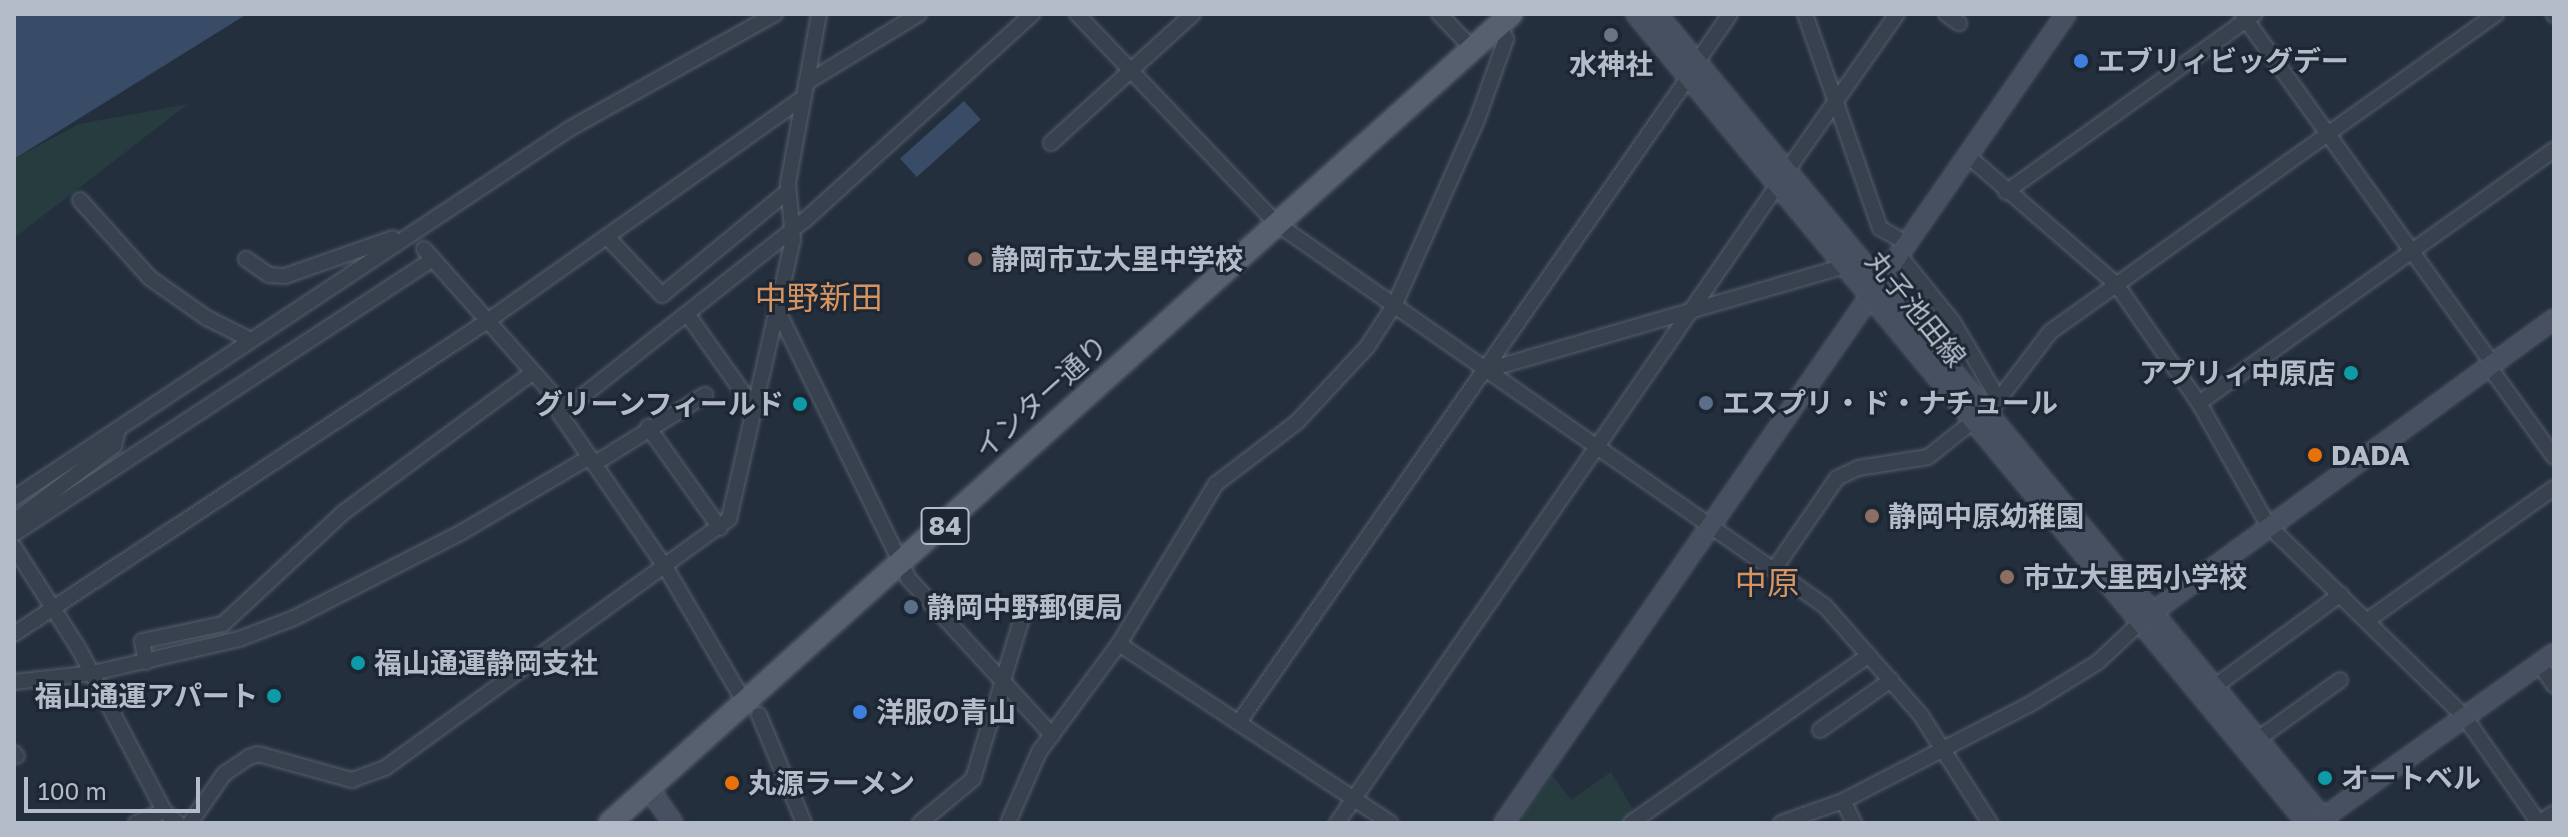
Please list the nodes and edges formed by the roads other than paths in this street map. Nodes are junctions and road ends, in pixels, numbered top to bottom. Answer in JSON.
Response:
{"nodes":[{"id":1,"x":775,"y":14,"type":"edge"},
{"id":2,"x":819,"y":14,"type":"edge"},
{"id":3,"x":919,"y":14,"type":"edge"},
{"id":4,"x":1032,"y":14,"type":"edge"},
{"id":5,"x":1077,"y":14,"type":"edge"},
{"id":6,"x":1193,"y":14,"type":"edge"},
{"id":7,"x":1439,"y":14,"type":"edge"},
{"id":8,"x":1636,"y":14,"type":"edge"},
{"id":9,"x":1657,"y":14,"type":"edge"},
{"id":10,"x":1730,"y":14,"type":"edge"},
{"id":11,"x":1805,"y":14,"type":"edge"},
{"id":12,"x":1897,"y":14,"type":"edge"},
{"id":13,"x":1946,"y":14,"type":"edge"},
{"id":14,"x":2066,"y":14,"type":"edge"},
{"id":15,"x":2496,"y":14,"type":"edge"},
{"id":16,"x":2247,"y":16,"type":"edge"},
{"id":17,"x":1505,"y":19,"type":"edge"},
{"id":18,"x":1959,"y":23,"type":"dead end"},
{"id":19,"x":1471,"y":47,"type":"junction"},
{"id":20,"x":1130,"y":70,"type":"junction"},
{"id":21,"x":1693,"y":70,"type":"junction"},
{"id":22,"x":806,"y":83,"type":"junction"},
{"id":23,"x":803,"y":98,"type":"junction"},
{"id":24,"x":1836,"y":103,"type":"junction"},
{"id":25,"x":2326,"y":134,"type":"junction"},
{"id":26,"x":1051,"y":143,"type":"dead end"},
{"id":27,"x":2554,"y":150,"type":"edge"},
{"id":28,"x":1967,"y":155,"type":"junction"},
{"id":29,"x":1782,"y":179,"type":"junction"},
{"id":30,"x":787,"y":192,"type":"junction"},
{"id":31,"x":2006,"y":192,"type":"junction"},
{"id":32,"x":80,"y":200,"type":"dead end"},
{"id":33,"x":1276,"y":223,"type":"junction"},
{"id":34,"x":793,"y":225,"type":"junction"},
{"id":35,"x":409,"y":235,"type":"junction"},
{"id":36,"x":607,"y":237,"type":"junction"},
{"id":37,"x":1902,"y":249,"type":"junction"},
{"id":38,"x":2411,"y":250,"type":"junction"},
{"id":39,"x":246,"y":259,"type":"dead end"},
{"id":40,"x":1844,"y":266,"type":"junction"},
{"id":41,"x":2116,"y":284,"type":"junction"},
{"id":42,"x":1873,"y":290,"type":"junction"},
{"id":43,"x":1395,"y":304,"type":"junction"},
{"id":44,"x":1691,"y":310,"type":"junction"},
{"id":45,"x":778,"y":311,"type":"junction"},
{"id":46,"x":688,"y":315,"type":"junction"},
{"id":47,"x":2554,"y":319,"type":"edge"},
{"id":48,"x":489,"y":320,"type":"junction"},
{"id":49,"x":222,"y":326,"type":"junction"},
{"id":50,"x":251,"y":340,"type":"junction"},
{"id":51,"x":233,"y":352,"type":"junction"},
{"id":52,"x":2490,"y":364,"type":"junction"},
{"id":53,"x":1487,"y":370,"type":"junction"},
{"id":54,"x":533,"y":372,"type":"junction"},
{"id":55,"x":705,"y":395,"type":"dead end"},
{"id":56,"x":1998,"y":398,"type":"junction"},
{"id":57,"x":2199,"y":403,"type":"junction"},
{"id":58,"x":756,"y":411,"type":"junction"},
{"id":59,"x":560,"y":414,"type":"junction"},
{"id":60,"x":1980,"y":418,"type":"junction"},
{"id":61,"x":648,"y":427,"type":"junction"},
{"id":62,"x":118,"y":430,"type":"junction"},
{"id":63,"x":1599,"y":444,"type":"junction"},
{"id":64,"x":2554,"y":457,"type":"edge"},
{"id":65,"x":592,"y":461,"type":"junction"},
{"id":66,"x":2554,"y":488,"type":"edge"},
{"id":67,"x":14,"y":498,"type":"edge"},
{"id":68,"x":14,"y":521,"type":"edge"},
{"id":69,"x":1712,"y":525,"type":"junction"},
{"id":70,"x":2268,"y":525,"type":"junction"},
{"id":71,"x":720,"y":528,"type":"junction"},
{"id":72,"x":14,"y":534,"type":"edge"},
{"id":73,"x":14,"y":547,"type":"edge"},
{"id":74,"x":902,"y":565,"type":"junction"},
{"id":75,"x":666,"y":568,"type":"junction"},
{"id":76,"x":1775,"y":568,"type":"junction"},
{"id":77,"x":2341,"y":594,"type":"junction"},
{"id":78,"x":54,"y":609,"type":"junction"},
{"id":79,"x":1024,"y":611,"type":"dead end"},
{"id":80,"x":2146,"y":617,"type":"junction"},
{"id":81,"x":2368,"y":620,"type":"junction"},
{"id":82,"x":14,"y":634,"type":"edge"},
{"id":83,"x":1119,"y":644,"type":"junction"},
{"id":84,"x":1869,"y":655,"type":"junction"},
{"id":85,"x":2547,"y":658,"type":"edge"},
{"id":86,"x":146,"y":662,"type":"junction"},
{"id":87,"x":93,"y":673,"type":"junction"},
{"id":88,"x":1002,"y":679,"type":"junction"},
{"id":89,"x":1891,"y":680,"type":"junction"},
{"id":90,"x":2340,"y":680,"type":"dead end"},
{"id":91,"x":14,"y":682,"type":"edge"},
{"id":92,"x":2554,"y":685,"type":"edge"},
{"id":93,"x":2214,"y":687,"type":"junction"},
{"id":94,"x":752,"y":709,"type":"junction"},
{"id":95,"x":2464,"y":716,"type":"junction"},
{"id":96,"x":1239,"y":722,"type":"junction"},
{"id":97,"x":1820,"y":730,"type":"dead end"},
{"id":98,"x":1052,"y":735,"type":"junction"},
{"id":99,"x":2258,"y":739,"type":"junction"},
{"id":100,"x":1944,"y":750,"type":"junction"},
{"id":101,"x":650,"y":790,"type":"junction"},
{"id":102,"x":1354,"y":798,"type":"junction"},
{"id":103,"x":1843,"y":801,"type":"junction"},
{"id":104,"x":164,"y":811,"type":"junction"},
{"id":105,"x":2554,"y":813,"type":"edge"},
{"id":106,"x":1813,"y":818,"type":"edge"},
{"id":107,"x":2318,"y":822,"type":"edge"},
{"id":108,"x":136,"y":823,"type":"edge"},
{"id":109,"x":178,"y":823,"type":"edge"},
{"id":110,"x":190,"y":823,"type":"edge"},
{"id":111,"x":610,"y":823,"type":"edge"},
{"id":112,"x":673,"y":823,"type":"edge"},
{"id":113,"x":804,"y":823,"type":"edge"},
{"id":114,"x":920,"y":823,"type":"edge"},
{"id":115,"x":1008,"y":823,"type":"edge"},
{"id":116,"x":1337,"y":823,"type":"edge"},
{"id":117,"x":1390,"y":823,"type":"edge"},
{"id":118,"x":1504,"y":823,"type":"edge"},
{"id":119,"x":1631,"y":823,"type":"edge"},
{"id":120,"x":1781,"y":823,"type":"edge"},
{"id":121,"x":1854,"y":823,"type":"edge"},
{"id":122,"x":1990,"y":823,"type":"edge"},
{"id":123,"x":2539,"y":823,"type":"edge"}],
"edges":[{"from":1,"to":35,"type":"street"},
{"from":2,"to":22,"type":"street"},
{"from":3,"to":22,"type":"street"},
{"from":4,"to":34,"type":"street"},
{"from":5,"to":20,"type":"street"},
{"from":6,"to":20,"type":"street"},
{"from":7,"to":19,"type":"street"},
{"from":8,"to":21,"type":"street","name":"丸子池田線"},
{"from":9,"to":21,"type":"street","name":"丸子池田線"},
{"from":10,"to":21,"type":"street"},
{"from":11,"to":24,"type":"street"},
{"from":12,"to":24,"type":"street"},
{"from":13,"to":18,"type":"street"},
{"from":14,"to":28,"type":"street"},
{"from":15,"to":25,"type":"street"},
{"from":16,"to":25,"type":"street"},
{"from":16,"to":31,"type":"street"},
{"from":17,"to":19,"type":"main road","name":"インター通り","number":"84"},
{"from":17,"to":43,"type":"street"},
{"from":19,"to":33,"type":"main road","name":"インター通り","number":"84"},
{"from":20,"to":26,"type":"street"},
{"from":20,"to":33,"type":"street"},
{"from":21,"to":29,"type":"street","name":"丸子池田線"},
{"from":21,"to":53,"type":"street"},
{"from":22,"to":23,"type":"street"},
{"from":23,"to":30,"type":"street"},
{"from":23,"to":36,"type":"street"},
{"from":24,"to":29,"type":"street"},
{"from":24,"to":37,"type":"street"},
{"from":25,"to":38,"type":"street"},
{"from":25,"to":41,"type":"street"},
{"from":27,"to":38,"type":"street"},
{"from":28,"to":31,"type":"street"},
{"from":28,"to":37,"type":"street"},
{"from":29,"to":40,"type":"street","name":"丸子池田線"},
{"from":29,"to":42,"type":"street","name":"丸子池田線"},
{"from":29,"to":44,"type":"street"},
{"from":30,"to":34,"type":"street"},
{"from":30,"to":36,"type":"street"},
{"from":31,"to":41,"type":"street"},
{"from":32,"to":49,"type":"street"},
{"from":33,"to":43,"type":"street"},
{"from":33,"to":74,"type":"main road","name":"インター通り","number":"84"},
{"from":34,"to":45,"type":"street"},
{"from":34,"to":46,"type":"street"},
{"from":35,"to":39,"type":"street"},
{"from":35,"to":50,"type":"street"},
{"from":36,"to":48,"type":"street"},
{"from":37,"to":42,"type":"street"},
{"from":37,"to":56,"type":"street"},
{"from":38,"to":52,"type":"street"},
{"from":38,"to":57,"type":"street"},
{"from":40,"to":42,"type":"street","name":"丸子池田線"},
{"from":40,"to":44,"type":"street"},
{"from":41,"to":56,"type":"street"},
{"from":41,"to":57,"type":"street"},
{"from":42,"to":60,"type":"street","name":"丸子池田線"},
{"from":42,"to":69,"type":"street"},
{"from":43,"to":53,"type":"street"},
{"from":43,"to":83,"type":"street"},
{"from":44,"to":53,"type":"street"},
{"from":44,"to":63,"type":"street"},
{"from":45,"to":58,"type":"street"},
{"from":45,"to":74,"type":"street"},
{"from":46,"to":58,"type":"street"},
{"from":46,"to":59,"type":"street"},
{"from":47,"to":52,"type":"street"},
{"from":48,"to":54,"type":"street"},
{"from":48,"to":72,"type":"street"},
{"from":48,"to":78,"type":"street"},
{"from":49,"to":50,"type":"street"},
{"from":49,"to":51,"type":"street"},
{"from":50,"to":51,"type":"street"},
{"from":51,"to":62,"type":"street"},
{"from":52,"to":64,"type":"street"},
{"from":52,"to":70,"type":"street"},
{"from":53,"to":63,"type":"street"},
{"from":53,"to":96,"type":"street"},
{"from":54,"to":59,"type":"street"},
{"from":54,"to":86,"type":"street"},
{"from":55,"to":61,"type":"street"},
{"from":56,"to":60,"type":"street"},
{"from":57,"to":70,"type":"street"},
{"from":58,"to":71,"type":"street"},
{"from":59,"to":65,"type":"street"},
{"from":60,"to":76,"type":"street"},
{"from":60,"to":80,"type":"street","name":"丸子池田線"},
{"from":61,"to":65,"type":"street"},
{"from":61,"to":71,"type":"street"},
{"from":62,"to":67,"type":"street"},
{"from":62,"to":68,"type":"street"},
{"from":63,"to":69,"type":"street"},
{"from":63,"to":102,"type":"street"},
{"from":65,"to":75,"type":"street"},
{"from":65,"to":86,"type":"street"},
{"from":66,"to":81,"type":"street"},
{"from":69,"to":76,"type":"street"},
{"from":69,"to":118,"type":"street"},
{"from":70,"to":77,"type":"street"},
{"from":70,"to":80,"type":"street"},
{"from":71,"to":75,"type":"street"},
{"from":73,"to":78,"type":"street"},
{"from":74,"to":88,"type":"street"},
{"from":74,"to":94,"type":"main road","name":"インター通り","number":"84"},
{"from":75,"to":94,"type":"street"},
{"from":75,"to":110,"type":"street"},
{"from":76,"to":84,"type":"street"},
{"from":77,"to":81,"type":"street"},
{"from":77,"to":93,"type":"street"},
{"from":78,"to":82,"type":"street"},
{"from":78,"to":87,"type":"street"},
{"from":79,"to":88,"type":"street"},
{"from":80,"to":93,"type":"street","name":"丸子池田線"},
{"from":80,"to":100,"type":"street"},
{"from":80,"to":107,"type":"street","name":"丸子池田線"},
{"from":81,"to":95,"type":"street"},
{"from":83,"to":96,"type":"street"},
{"from":83,"to":98,"type":"street"},
{"from":84,"to":89,"type":"street"},
{"from":84,"to":119,"type":"street"},
{"from":85,"to":92,"type":"street"},
{"from":85,"to":95,"type":"street"},
{"from":86,"to":87,"type":"street"},
{"from":87,"to":91,"type":"street"},
{"from":87,"to":104,"type":"street"},
{"from":88,"to":98,"type":"street"},
{"from":88,"to":114,"type":"street"},
{"from":89,"to":97,"type":"street"},
{"from":89,"to":100,"type":"street"},
{"from":90,"to":99,"type":"street"},
{"from":93,"to":99,"type":"street","name":"丸子池田線"},
{"from":94,"to":101,"type":"main road","name":"インター通り","number":"84"},
{"from":94,"to":113,"type":"street"},
{"from":95,"to":107,"type":"street"},
{"from":95,"to":123,"type":"street"},
{"from":96,"to":102,"type":"street"},
{"from":98,"to":115,"type":"street"},
{"from":99,"to":107,"type":"street","name":"丸子池田線"},
{"from":100,"to":103,"type":"street"},
{"from":100,"to":122,"type":"street"},
{"from":101,"to":111,"type":"main road","name":"インター通り","number":"84"},
{"from":101,"to":112,"type":"street"},
{"from":102,"to":116,"type":"street"},
{"from":102,"to":117,"type":"street"},
{"from":103,"to":106,"type":"street"},
{"from":103,"to":121,"type":"street"},
{"from":104,"to":108,"type":"street"},
{"from":104,"to":109,"type":"street"},
{"from":105,"to":123,"type":"street"},
{"from":106,"to":120,"type":"street"}]}
